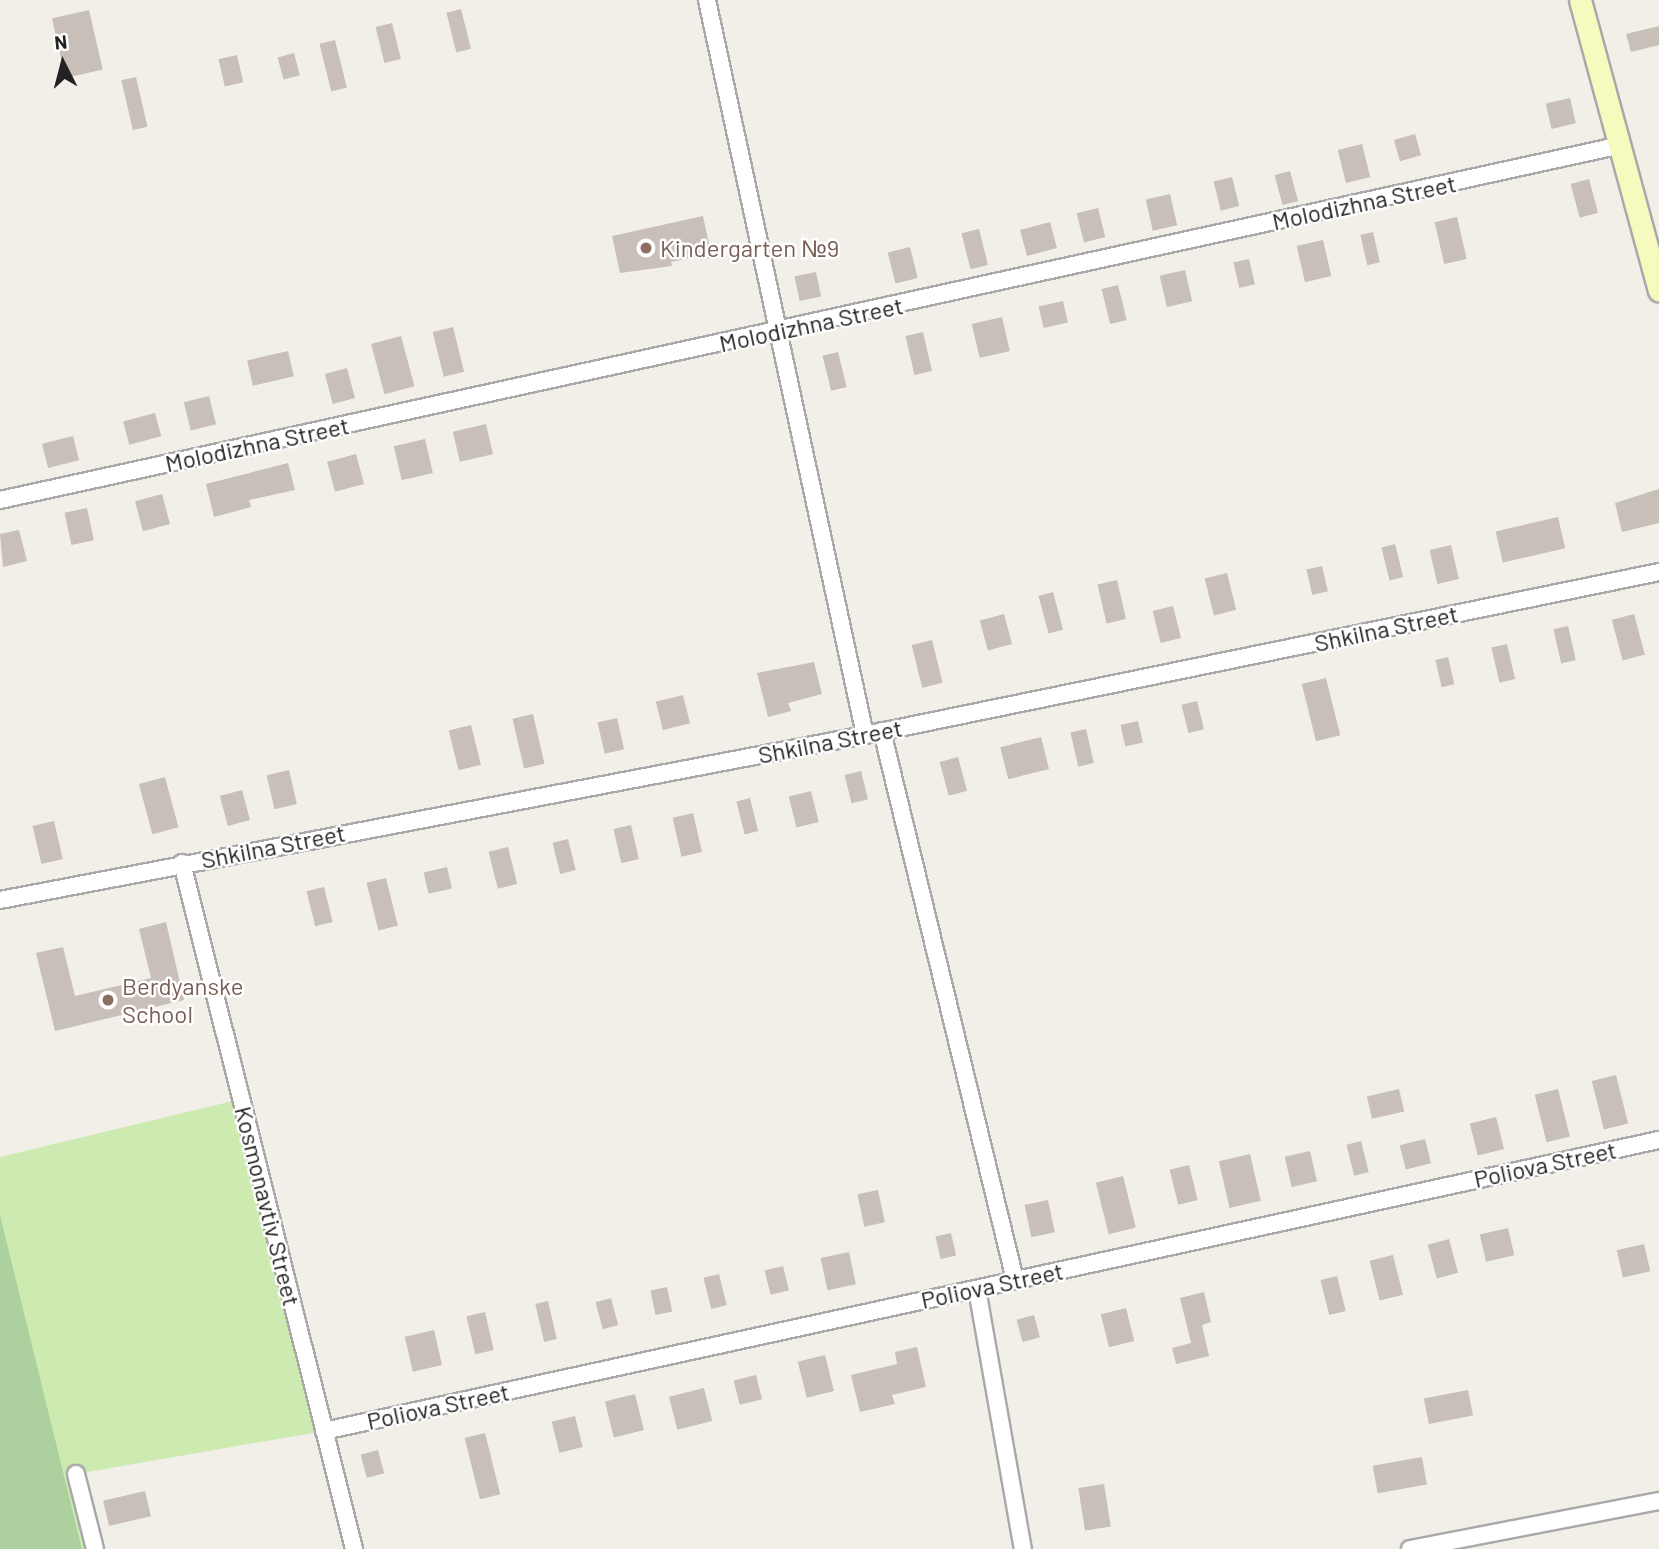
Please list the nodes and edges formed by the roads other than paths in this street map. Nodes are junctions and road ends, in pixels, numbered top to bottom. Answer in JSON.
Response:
{"nodes":[{"id":1,"x":707,"y":0,"type":"edge"},
{"id":2,"x":1580,"y":0,"type":"edge"},
{"id":3,"x":1621,"y":145,"type":"junction"},
{"id":4,"x":1659,"y":290,"type":"edge"},
{"id":5,"x":778,"y":331,"type":"junction"},
{"id":6,"x":0,"y":500,"type":"edge"},
{"id":7,"x":1659,"y":572,"type":"edge"},
{"id":8,"x":882,"y":731,"type":"junction"},
{"id":9,"x":865,"y":734,"type":"junction"},
{"id":10,"x":182,"y":863,"type":"junction"},
{"id":11,"x":0,"y":900,"type":"edge"},
{"id":12,"x":1659,"y":1140,"type":"edge"},
{"id":13,"x":1015,"y":1280,"type":"junction"},
{"id":14,"x":977,"y":1289,"type":"junction"},
{"id":15,"x":324,"y":1431,"type":"junction"},
{"id":16,"x":76,"y":1474,"type":"dead end"},
{"id":17,"x":1659,"y":1501,"type":"edge"},
{"id":18,"x":95,"y":1549,"type":"edge"},
{"id":19,"x":354,"y":1549,"type":"edge"},
{"id":20,"x":1023,"y":1549,"type":"edge"},
{"id":21,"x":1410,"y":1549,"type":"edge"}],
"edges":[{"from":1,"to":5,"type":"street"},
{"from":2,"to":3,"type":"street"},
{"from":3,"to":4,"type":"street"},
{"from":3,"to":5,"type":"street","name":"Molodizhna Street"},
{"from":5,"to":6,"type":"street","name":"Molodizhna Street"},
{"from":5,"to":9,"type":"street"},
{"from":7,"to":8,"type":"street","name":"Shkilna Street"},
{"from":8,"to":9,"type":"street","name":"Shkilna Street"},
{"from":8,"to":13,"type":"street"},
{"from":9,"to":10,"type":"street","name":"Shkilna Street"},
{"from":10,"to":11,"type":"street","name":"Shkilna Street"},
{"from":10,"to":15,"type":"street","name":"Kosmonavtiv Street"},
{"from":12,"to":13,"type":"street","name":"Poliova Street"},
{"from":13,"to":14,"type":"street","name":"Poliova Street"},
{"from":14,"to":15,"type":"street","name":"Poliova Street"},
{"from":14,"to":20,"type":"street"},
{"from":15,"to":19,"type":"street","name":"Kosmonavtiv Street"},
{"from":16,"to":18,"type":"street"},
{"from":17,"to":21,"type":"street"}]}
